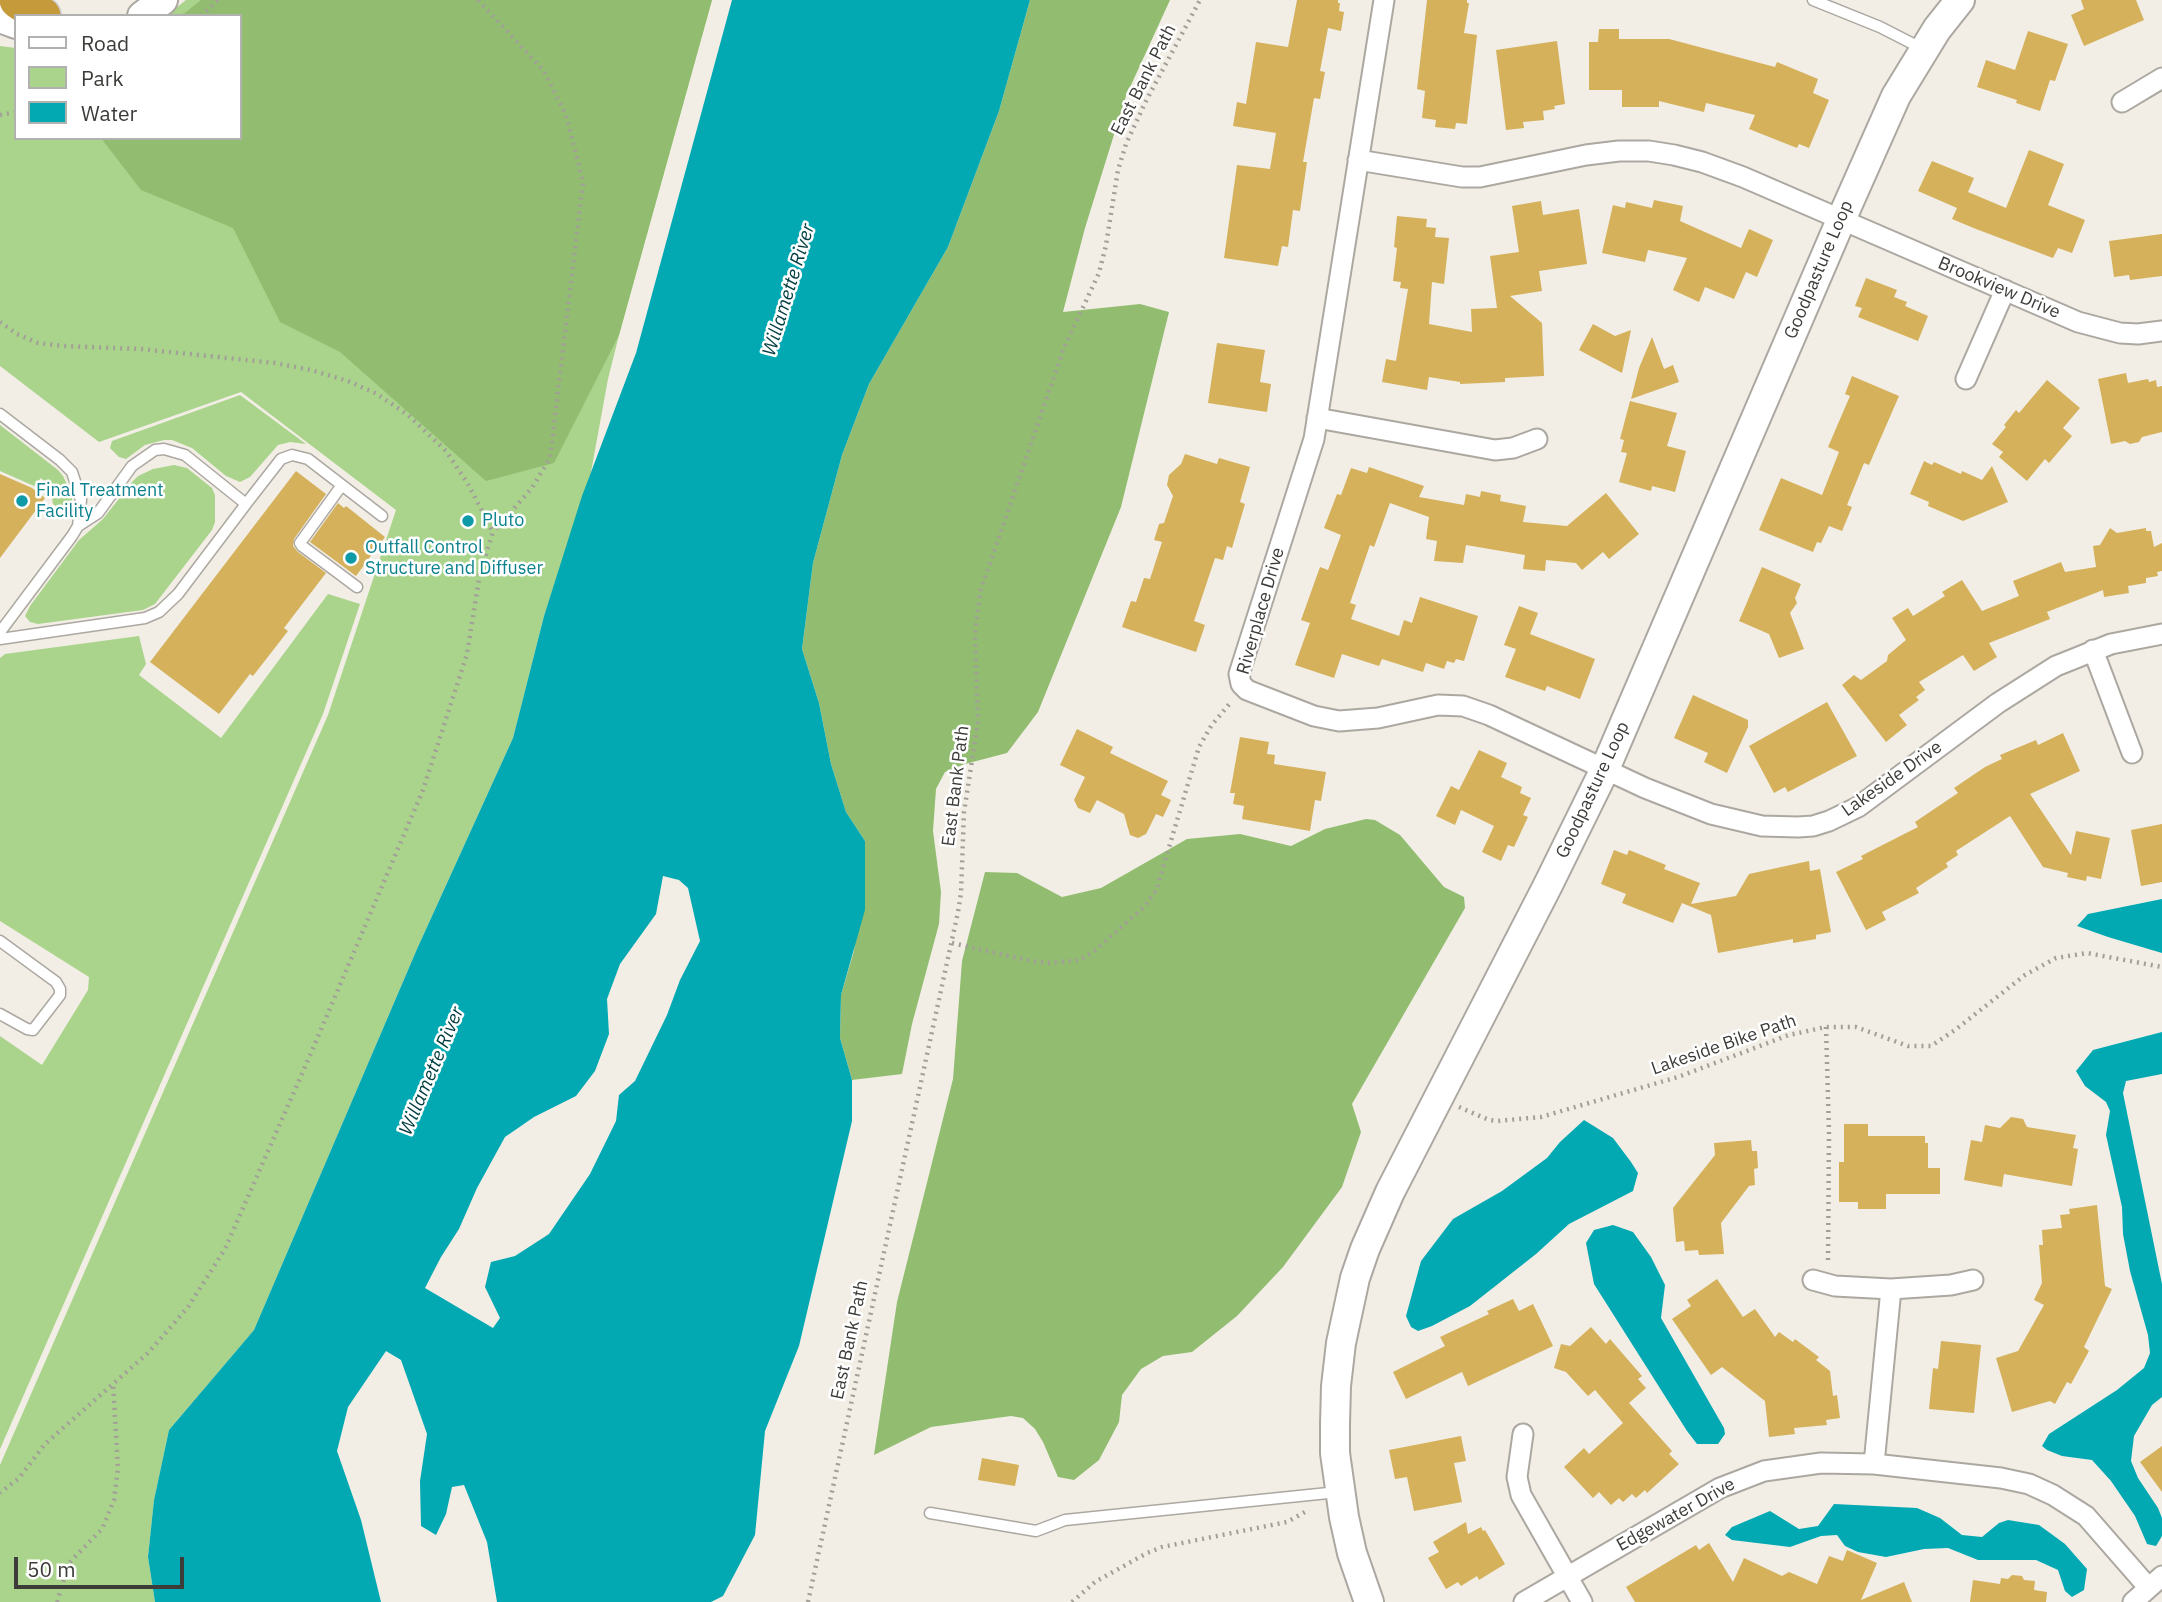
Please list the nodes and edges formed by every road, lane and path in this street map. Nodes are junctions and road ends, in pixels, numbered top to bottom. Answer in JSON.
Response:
{"nodes":[{"id":1,"x":18,"y":0,"type":"edge"},
{"id":2,"x":163,"y":0,"type":"edge"},
{"id":3,"x":218,"y":0,"type":"edge"},
{"id":4,"x":478,"y":0,"type":"edge"},
{"id":5,"x":1200,"y":0,"type":"edge"},
{"id":6,"x":1384,"y":0,"type":"edge"},
{"id":7,"x":1813,"y":0,"type":"edge"},
{"id":8,"x":1960,"y":0,"type":"edge"},
{"id":9,"x":39,"y":14,"type":"edge"},
{"id":10,"x":145,"y":14,"type":"edge"},
{"id":11,"x":203,"y":14,"type":"edge"},
{"id":12,"x":1923,"y":49,"type":"junction"},
{"id":13,"x":2162,"y":78,"type":"edge"},
{"id":14,"x":2122,"y":102,"type":"dead end"},
{"id":15,"x":1358,"y":160,"type":"junction"},
{"id":16,"x":1841,"y":220,"type":"junction"},
{"id":17,"x":2005,"y":290,"type":"junction"},
{"id":18,"x":0,"y":322,"type":"edge"},
{"id":19,"x":2162,"y":331,"type":"edge"},
{"id":20,"x":1966,"y":379,"type":"dead end"},
{"id":21,"x":0,"y":414,"type":"edge"},
{"id":22,"x":1317,"y":418,"type":"junction"},
{"id":23,"x":1537,"y":439,"type":"dead end"},
{"id":24,"x":342,"y":485,"type":"junction"},
{"id":25,"x":246,"y":504,"type":"junction"},
{"id":26,"x":382,"y":516,"type":"dead end"},
{"id":27,"x":78,"y":526,"type":"junction"},
{"id":28,"x":493,"y":533,"type":"junction"},
{"id":29,"x":357,"y":587,"type":"dead end"},
{"id":30,"x":0,"y":632,"type":"edge"},
{"id":31,"x":2162,"y":634,"type":"edge"},
{"id":32,"x":0,"y":639,"type":"edge"},
{"id":33,"x":2093,"y":650,"type":"junction"},
{"id":34,"x":1243,"y":687,"type":"junction"},
{"id":35,"x":2132,"y":753,"type":"dead end"},
{"id":36,"x":1605,"y":769,"type":"junction"},
{"id":37,"x":0,"y":941,"type":"edge"},
{"id":38,"x":952,"y":943,"type":"junction"},
{"id":39,"x":2162,"y":967,"type":"edge"},
{"id":40,"x":0,"y":1014,"type":"edge"},
{"id":41,"x":1826,"y":1027,"type":"junction"},
{"id":42,"x":1439,"y":1098,"type":"junction"},
{"id":43,"x":1973,"y":1280,"type":"dead end"},
{"id":44,"x":1820,"y":1282,"type":"joint"},
{"id":45,"x":1891,"y":1289,"type":"junction"},
{"id":46,"x":113,"y":1382,"type":"junction"},
{"id":47,"x":1523,"y":1434,"type":"dead end"},
{"id":48,"x":1874,"y":1464,"type":"junction"},
{"id":49,"x":1339,"y":1492,"type":"junction"},
{"id":50,"x":0,"y":1493,"type":"edge"},
{"id":51,"x":1306,"y":1495,"type":"junction"},
{"id":52,"x":930,"y":1513,"type":"dead end"},
{"id":53,"x":1567,"y":1577,"type":"junction"},
{"id":54,"x":2155,"y":1582,"type":"edge"},
{"id":55,"x":57,"y":1602,"type":"edge"},
{"id":56,"x":808,"y":1602,"type":"edge"},
{"id":57,"x":1072,"y":1602,"type":"edge"},
{"id":58,"x":1369,"y":1602,"type":"edge"},
{"id":59,"x":1524,"y":1602,"type":"edge"},
{"id":60,"x":1582,"y":1602,"type":"edge"},
{"id":61,"x":2133,"y":1602,"type":"edge"}],
"edges":[{"from":1,"to":9,"type":"highway"},
{"from":2,"to":10,"type":"street"},
{"from":3,"to":11,"type":"path"},
{"from":4,"to":28,"type":"path"},
{"from":5,"to":38,"type":"path","name":"East Bank Path"},
{"from":6,"to":15,"type":"street","name":"Riverplace Drive"},
{"from":7,"to":12,"type":"lane"},
{"from":8,"to":12,"type":"street","name":"Goodpasture Loop"},
{"from":12,"to":16,"type":"street","name":"Goodpasture Loop"},
{"from":13,"to":14,"type":"street"},
{"from":15,"to":16,"type":"street"},
{"from":15,"to":22,"type":"street","name":"Riverplace Drive"},
{"from":16,"to":17,"type":"street","name":"Brookview Drive"},
{"from":16,"to":36,"type":"street","name":"Goodpasture Loop"},
{"from":17,"to":19,"type":"street","name":"Brookview Drive"},
{"from":17,"to":20,"type":"street"},
{"from":18,"to":28,"type":"path"},
{"from":21,"to":27,"type":"lane"},
{"from":22,"to":23,"type":"street"},
{"from":22,"to":34,"type":"street","name":"Riverplace Drive"},
{"from":24,"to":25,"type":"lane"},
{"from":24,"to":26,"type":"lane"},
{"from":24,"to":29,"type":"lane"},
{"from":25,"to":27,"type":"lane"},
{"from":25,"to":32,"type":"lane"},
{"from":27,"to":30,"type":"lane"},
{"from":28,"to":46,"type":"path"},
{"from":31,"to":33,"type":"street","name":"Lakeside Drive"},
{"from":33,"to":35,"type":"street"},
{"from":33,"to":36,"type":"street","name":"Lakeside Drive"},
{"from":34,"to":36,"type":"street","name":"Riverplace Drive"},
{"from":34,"to":38,"type":"path"},
{"from":36,"to":42,"type":"street","name":"Goodpasture Loop"},
{"from":37,"to":40,"type":"lane"},
{"from":38,"to":56,"type":"path","name":"East Bank Path"},
{"from":39,"to":41,"type":"path","name":"Lakeside Bike Path"},
{"from":41,"to":42,"type":"path","name":"Lakeside Bike Path"},
{"from":41,"to":44,"type":"path"},
{"from":42,"to":49,"type":"street","name":"Goodpasture Loop"},
{"from":43,"to":45,"type":"street"},
{"from":44,"to":45,"type":"street"},
{"from":45,"to":48,"type":"street"},
{"from":46,"to":50,"type":"path"},
{"from":46,"to":55,"type":"path"},
{"from":47,"to":53,"type":"street"},
{"from":48,"to":53,"type":"street","name":"Edgewater Drive"},
{"from":48,"to":54,"type":"street","name":"Edgewater Drive"},
{"from":49,"to":51,"type":"lane"},
{"from":49,"to":58,"type":"street","name":"Goodpasture Loop"},
{"from":51,"to":52,"type":"lane"},
{"from":51,"to":57,"type":"path"},
{"from":53,"to":59,"type":"street","name":"Edgewater Drive"},
{"from":53,"to":60,"type":"street"},
{"from":54,"to":61,"type":"street","name":"Edgewater Drive"}]}
